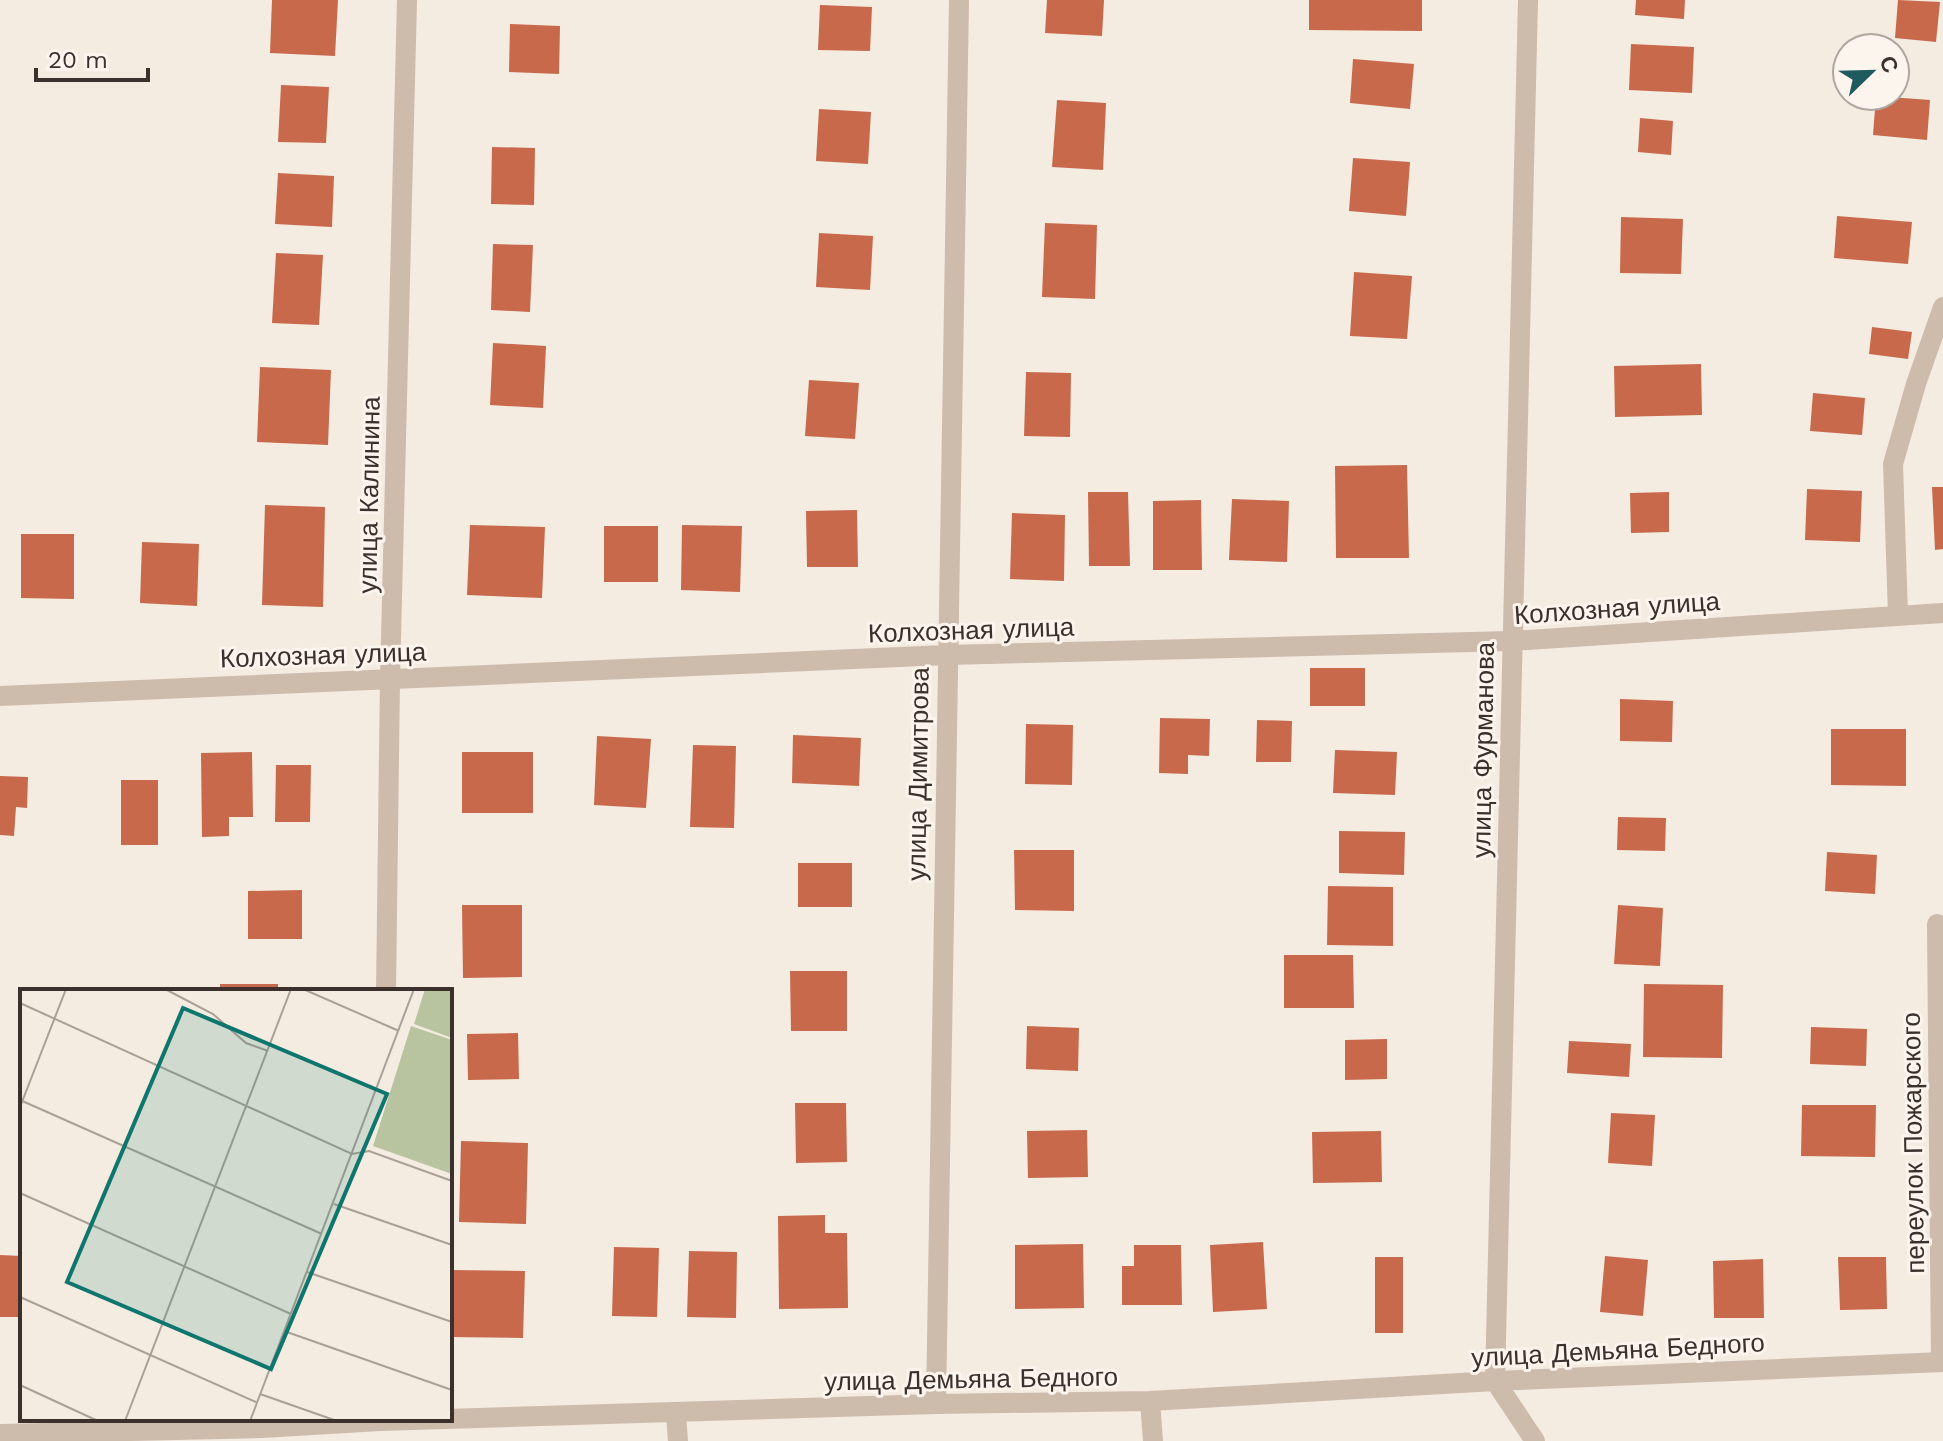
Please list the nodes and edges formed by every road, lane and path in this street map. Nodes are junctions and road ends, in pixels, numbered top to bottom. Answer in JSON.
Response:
{"nodes":[{"id":1,"x":407,"y":0,"type":"edge"},
{"id":2,"x":959,"y":0,"type":"edge"},
{"id":3,"x":1528,"y":0,"type":"edge"},
{"id":4,"x":1943,"y":307,"type":"edge"},
{"id":5,"x":1943,"y":613,"type":"edge"},
{"id":6,"x":1898,"y":615,"type":"junction"},
{"id":7,"x":1511,"y":641,"type":"junction"},
{"id":8,"x":946,"y":655,"type":"junction"},
{"id":9,"x":390,"y":678,"type":"junction"},
{"id":10,"x":0,"y":696,"type":"edge"},
{"id":11,"x":1937,"y":924,"type":"dead end"},
{"id":12,"x":386,"y":989,"type":"edge"},
{"id":13,"x":1942,"y":1362,"type":"edge"},
{"id":14,"x":1495,"y":1381,"type":"junction"},
{"id":15,"x":1150,"y":1401,"type":"junction"},
{"id":16,"x":936,"y":1404,"type":"junction"},
{"id":17,"x":676,"y":1414,"type":"junction"},
{"id":18,"x":452,"y":1419,"type":"edge"},
{"id":19,"x":372,"y":1421,"type":"edge"},
{"id":20,"x":0,"y":1434,"type":"edge"},
{"id":21,"x":262,"y":1434,"type":"edge"},
{"id":22,"x":678,"y":1441,"type":"edge"},
{"id":23,"x":1153,"y":1441,"type":"edge"},
{"id":24,"x":1535,"y":1441,"type":"edge"}],
"edges":[{"from":1,"to":9,"type":"street","name":"улица Калинина"},
{"from":2,"to":8,"type":"street","name":"улица Димитрова"},
{"from":3,"to":7,"type":"street","name":"улица Фурманова"},
{"from":4,"to":6,"type":"street"},
{"from":5,"to":6,"type":"street","name":"Колхозная улица"},
{"from":6,"to":7,"type":"street","name":"Колхозная улица"},
{"from":7,"to":8,"type":"street","name":"Колхозная улица"},
{"from":7,"to":14,"type":"street","name":"улица Фурманова"},
{"from":8,"to":9,"type":"street","name":"Колхозная улица"},
{"from":8,"to":16,"type":"street","name":"улица Димитрова"},
{"from":9,"to":10,"type":"street","name":"Колхозная улица"},
{"from":9,"to":12,"type":"street","name":"улица Калинина"},
{"from":11,"to":13,"type":"street","name":"переулок Пожарского"},
{"from":13,"to":14,"type":"street","name":"улица Демьяна Бедного"},
{"from":14,"to":15,"type":"street","name":"улица Демьяна Бедного"},
{"from":14,"to":24,"type":"street"},
{"from":15,"to":16,"type":"street","name":"улица Демьяна Бедного"},
{"from":15,"to":23,"type":"street"},
{"from":16,"to":17,"type":"street","name":"улица Демьяна Бедного"},
{"from":17,"to":18,"type":"street","name":"улица Демьяна Бедного"},
{"from":17,"to":22,"type":"street"},
{"from":19,"to":21,"type":"street","name":"улица Демьяна Бедного"},
{"from":20,"to":21,"type":"street","name":"улица Демьяна Бедного"}]}
